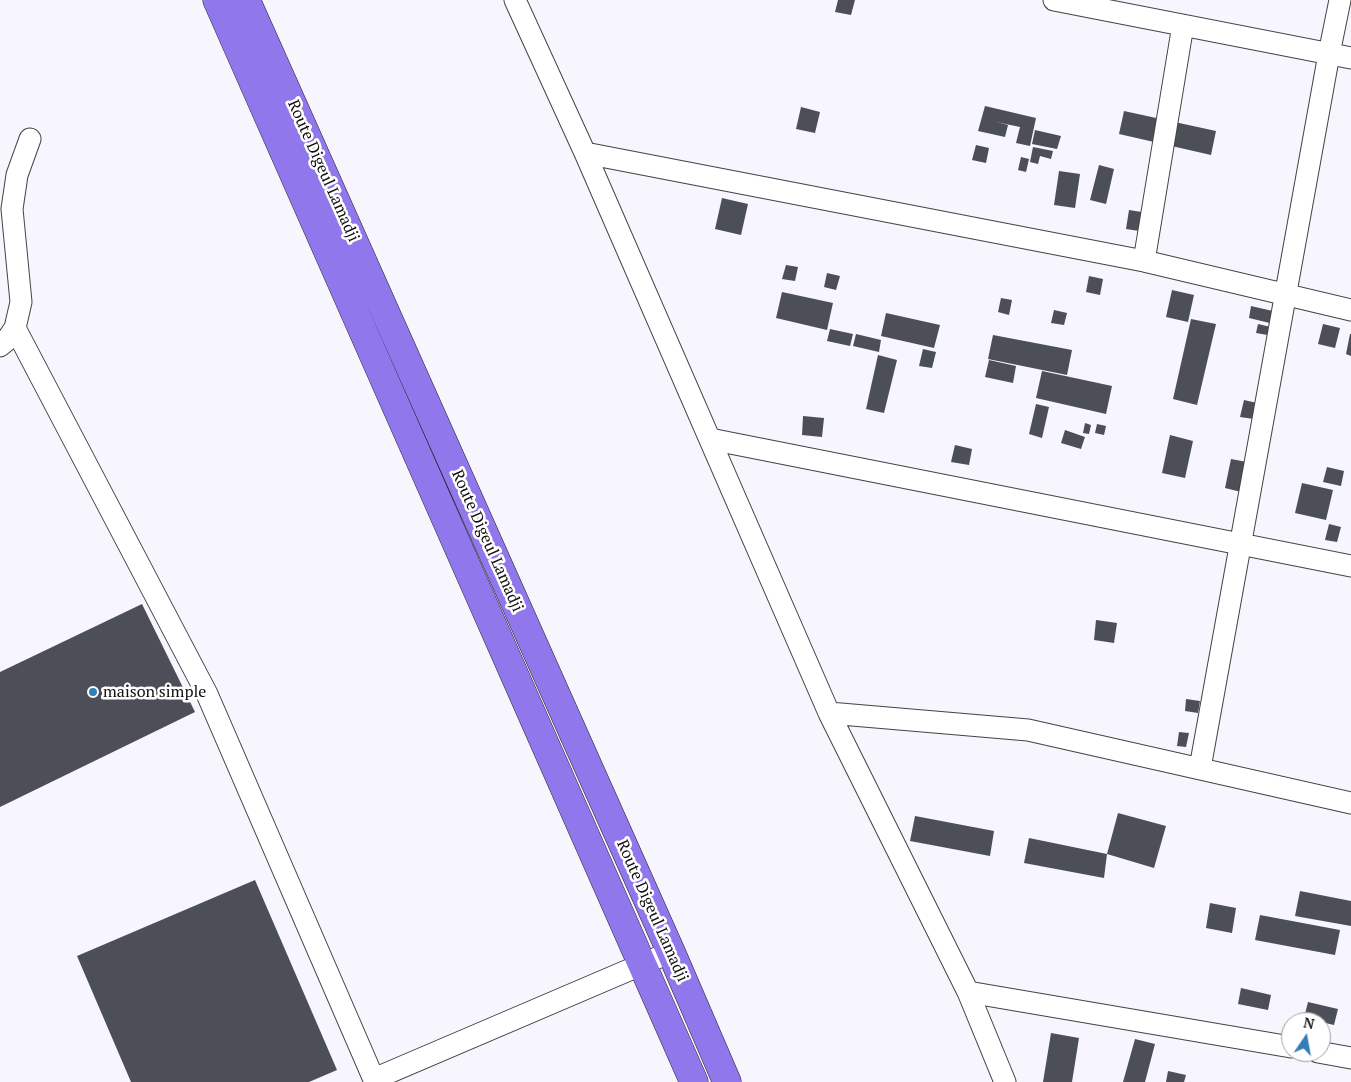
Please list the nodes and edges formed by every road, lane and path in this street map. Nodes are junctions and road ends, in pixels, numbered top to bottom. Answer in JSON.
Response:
{"nodes":[{"id":1,"x":216,"y":0,"type":"edge"},
{"id":2,"x":246,"y":0,"type":"edge"},
{"id":3,"x":515,"y":0,"type":"edge"},
{"id":4,"x":1054,"y":0,"type":"edge"},
{"id":5,"x":1340,"y":0,"type":"edge"},
{"id":6,"x":1183,"y":25,"type":"junction"},
{"id":7,"x":1328,"y":54,"type":"junction"},
{"id":8,"x":1351,"y":58,"type":"edge"},
{"id":9,"x":30,"y":140,"type":"dead end"},
{"id":10,"x":585,"y":153,"type":"junction"},
{"id":11,"x":1144,"y":262,"type":"junction"},
{"id":12,"x":1285,"y":295,"type":"junction"},
{"id":13,"x":1351,"y":310,"type":"edge"},
{"id":14,"x":15,"y":328,"type":"junction"},
{"id":15,"x":0,"y":346,"type":"edge"},
{"id":16,"x":710,"y":439,"type":"junction"},
{"id":17,"x":1240,"y":544,"type":"junction"},
{"id":18,"x":1351,"y":566,"type":"edge"},
{"id":19,"x":829,"y":713,"type":"junction"},
{"id":20,"x":1200,"y":768,"type":"junction"},
{"id":21,"x":1351,"y":803,"type":"edge"},
{"id":22,"x":671,"y":952,"type":"junction"},
{"id":23,"x":642,"y":965,"type":"junction"},
{"id":24,"x":968,"y":992,"type":"junction"},
{"id":25,"x":1281,"y":1046,"type":"edge"},
{"id":26,"x":1331,"y":1054,"type":"edge"},
{"id":27,"x":1351,"y":1058,"type":"edge"},
{"id":28,"x":375,"y":1081,"type":"edge"},
{"id":29,"x":694,"y":1082,"type":"edge"},
{"id":30,"x":727,"y":1082,"type":"edge"},
{"id":31,"x":1005,"y":1082,"type":"edge"}],
"edges":[{"from":1,"to":23,"type":"main road","name":"Route Digeul Lamadji"},
{"from":2,"to":22,"type":"main road","name":"Route Digeul Lamadji"},
{"from":3,"to":10,"type":"street"},
{"from":4,"to":6,"type":"street"},
{"from":5,"to":7,"type":"street"},
{"from":6,"to":7,"type":"street"},
{"from":6,"to":11,"type":"street"},
{"from":7,"to":8,"type":"street"},
{"from":7,"to":12,"type":"street"},
{"from":9,"to":14,"type":"street"},
{"from":10,"to":11,"type":"street"},
{"from":10,"to":16,"type":"street"},
{"from":11,"to":12,"type":"street"},
{"from":12,"to":13,"type":"street"},
{"from":12,"to":17,"type":"street"},
{"from":14,"to":15,"type":"street"},
{"from":14,"to":28,"type":"street"},
{"from":16,"to":17,"type":"street"},
{"from":16,"to":19,"type":"street"},
{"from":17,"to":18,"type":"street"},
{"from":17,"to":20,"type":"street"},
{"from":19,"to":20,"type":"street"},
{"from":19,"to":24,"type":"street"},
{"from":20,"to":21,"type":"street"},
{"from":22,"to":23,"type":"street"},
{"from":22,"to":30,"type":"main road","name":"Route Digeul Lamadji"},
{"from":23,"to":28,"type":"street"},
{"from":23,"to":29,"type":"main road","name":"Route Digeul Lamadji"},
{"from":24,"to":25,"type":"street"},
{"from":24,"to":31,"type":"street"},
{"from":26,"to":27,"type":"street"}]}
